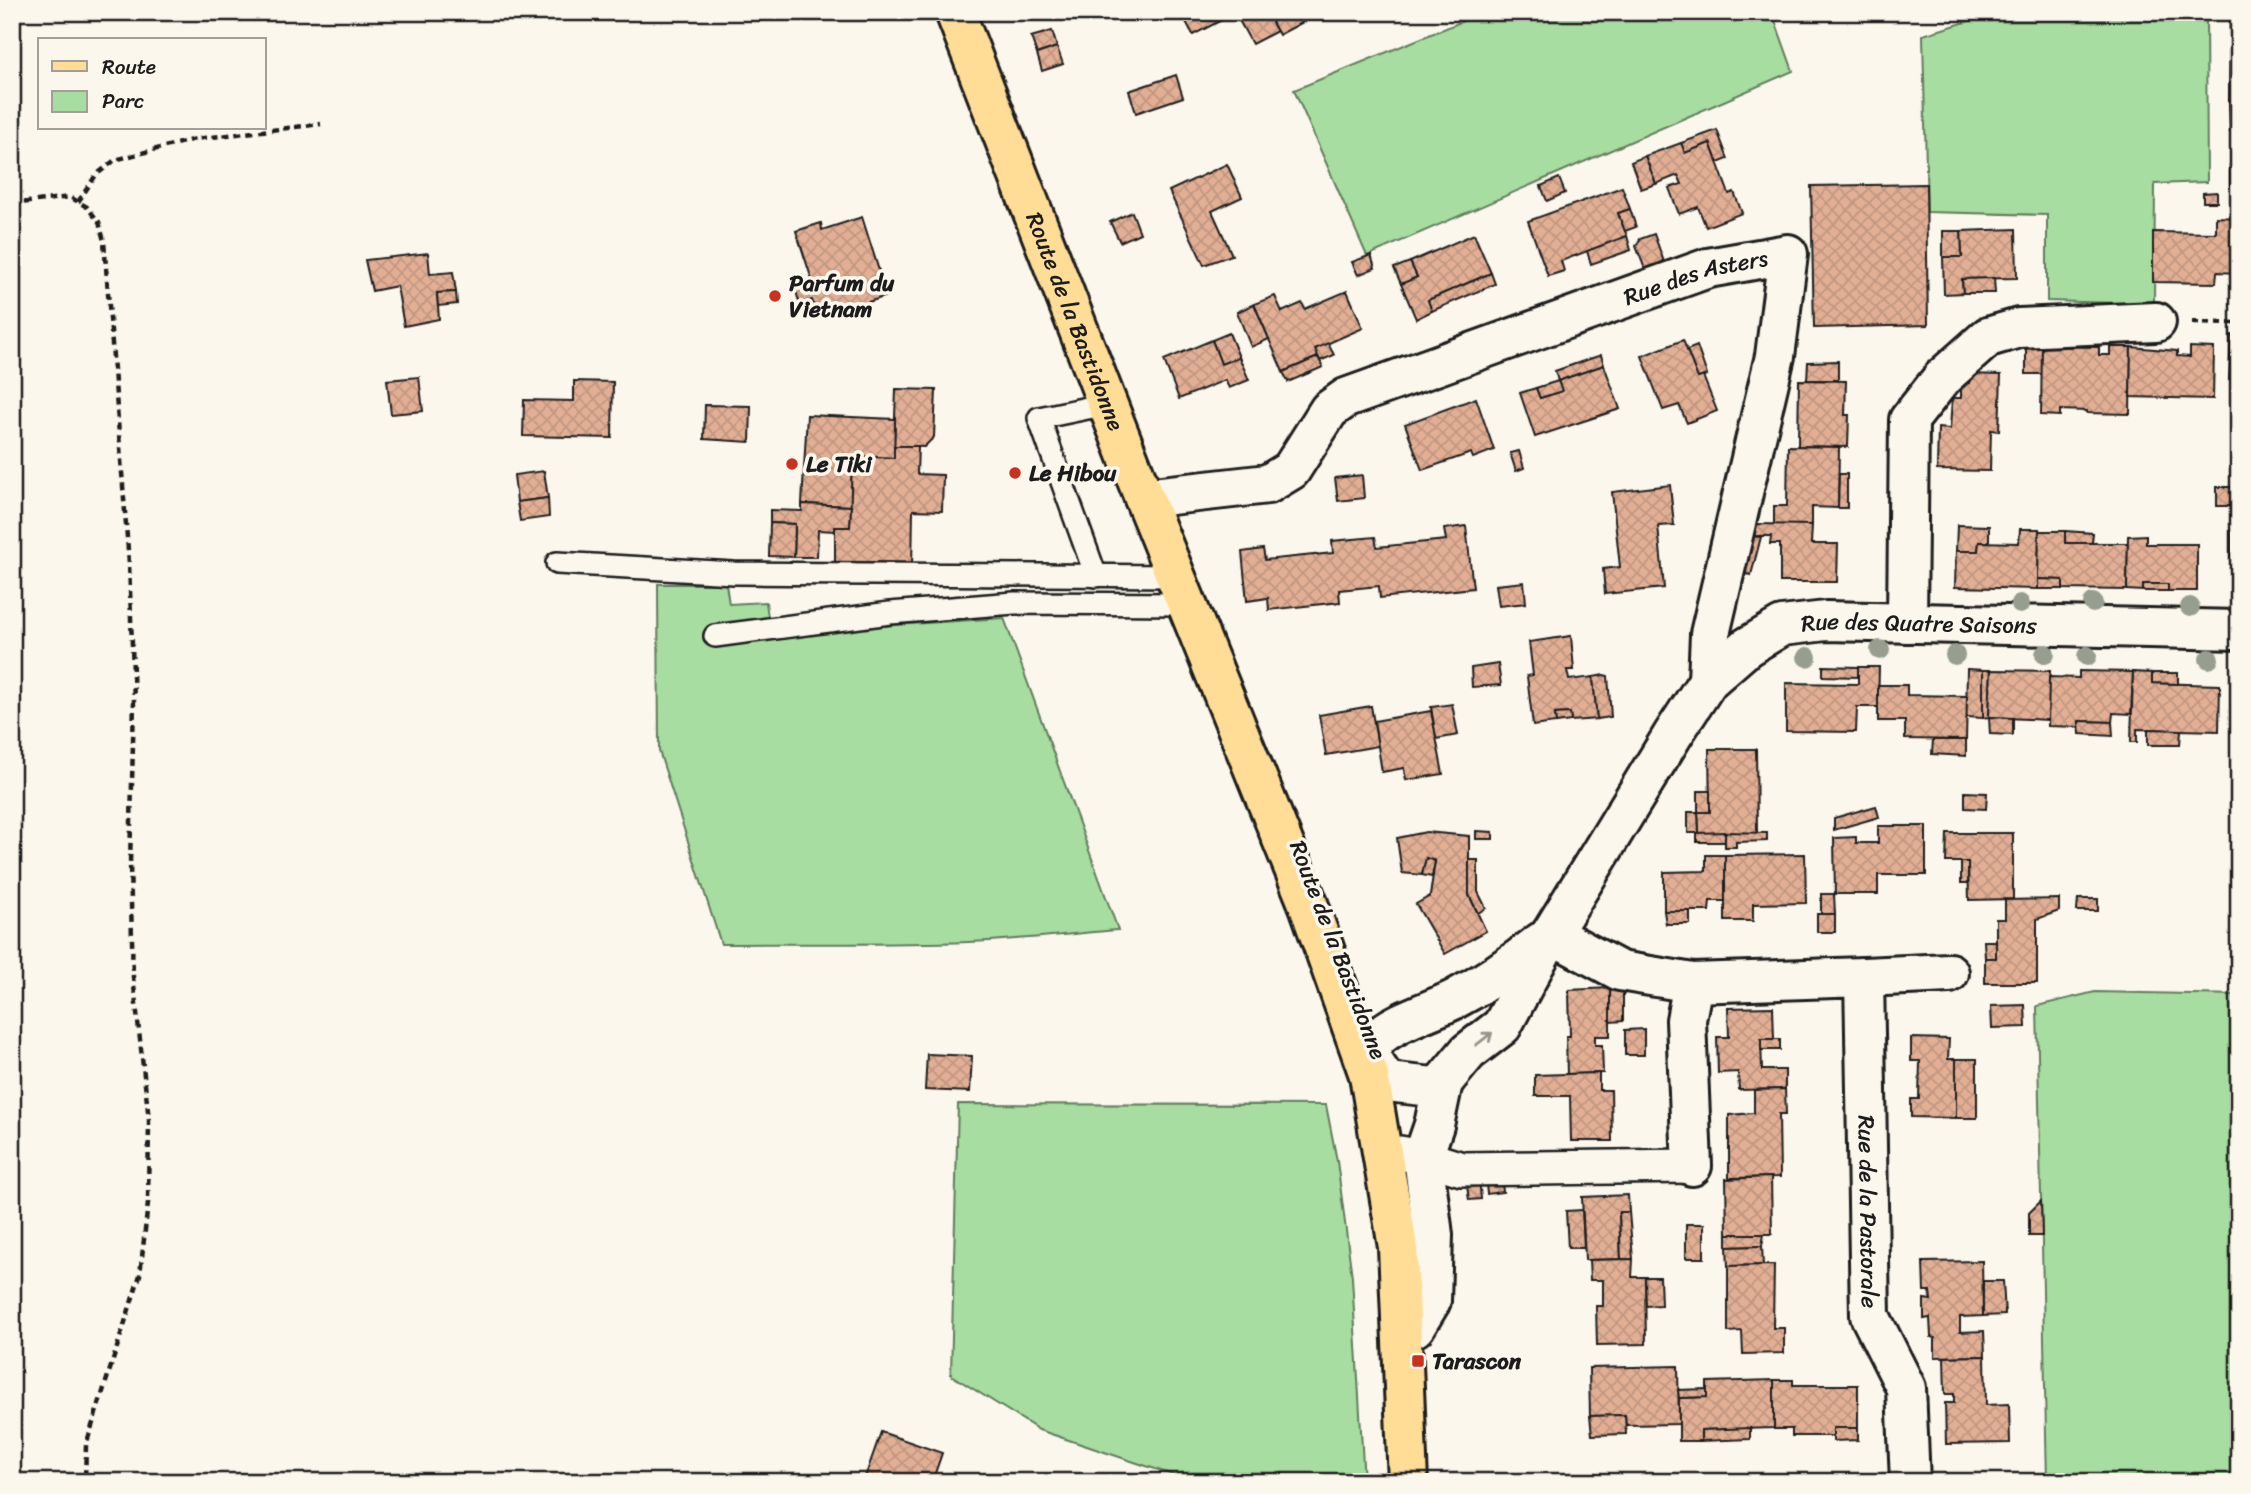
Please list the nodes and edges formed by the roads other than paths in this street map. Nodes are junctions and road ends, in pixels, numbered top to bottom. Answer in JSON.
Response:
{"nodes":[{"id":1,"x":955,"y":12,"type":"edge"},
{"id":2,"x":2156,"y":322,"type":"road end"},
{"id":3,"x":1107,"y":404,"type":"junction"},
{"id":4,"x":1144,"y":498,"type":"junction"},
{"id":5,"x":557,"y":563,"type":"dead end"},
{"id":6,"x":1096,"y":576,"type":"junction"},
{"id":7,"x":1182,"y":590,"type":"junction"},
{"id":8,"x":1907,"y":623,"type":"junction"},
{"id":9,"x":2239,"y":630,"type":"edge"},
{"id":10,"x":715,"y":636,"type":"dead end"},
{"id":11,"x":1212,"y":669,"type":"junction"},
{"id":12,"x":1708,"y":681,"type":"junction"},
{"id":13,"x":1551,"y":934,"type":"junction"},
{"id":14,"x":1949,"y":974,"type":"dead end"},
{"id":15,"x":1864,"y":977,"type":"junction"},
{"id":16,"x":1693,"y":983,"type":"junction"},
{"id":17,"x":1376,"y":1063,"type":"junction"},
{"id":18,"x":1443,"y":1082,"type":"junction"},
{"id":19,"x":1411,"y":1155,"type":"junction"},
{"id":20,"x":1692,"y":1166,"type":"joint"},
{"id":21,"x":1408,"y":1470,"type":"edge"},
{"id":22,"x":1910,"y":1482,"type":"edge"}],
"edges":[{"from":1,"to":3,"type":"main road","name":"Route de la Bastidonne"},
{"from":2,"to":8,"type":"street"},
{"from":3,"to":4,"type":"main road","name":"Route de la Bastidonne"},
{"from":3,"to":6,"type":"lane"},
{"from":4,"to":7,"type":"main road","name":"Route de la Bastidonne"},
{"from":4,"to":12,"type":"street","name":"Rue des Asters"},
{"from":5,"to":6,"type":"lane"},
{"from":6,"to":7,"type":"lane"},
{"from":7,"to":10,"type":"lane"},
{"from":7,"to":11,"type":"main road","name":"Route de la Bastidonne"},
{"from":8,"to":9,"type":"street","name":"Rue des Quatre Saisons"},
{"from":8,"to":12,"type":"street","name":"Rue des Quatre Saisons"},
{"from":11,"to":17,"type":"main road","name":"Route de la Bastidonne"},
{"from":11,"to":17,"type":"main road","name":"Route de la Bastidonne"},
{"from":12,"to":13,"type":"street","name":"Rue des Quatre Saisons"},
{"from":13,"to":16,"type":"street"},
{"from":13,"to":17,"type":"street","name":"Rue des Quatre Saisons"},
{"from":18,"to":13,"type":"street","name":"Rue des Quatre Saisons","one_way":true},
{"from":14,"to":15,"type":"street"},
{"from":15,"to":16,"type":"street"},
{"from":15,"to":22,"type":"street","name":"Rue de la Pastorale"},
{"from":16,"to":20,"type":"street"},
{"from":17,"to":18,"type":"street"},
{"from":17,"to":19,"type":"main road","name":"Route de la Bastidonne"},
{"from":17,"to":21,"type":"main road","name":"Route de la Bastidonne"},
{"from":18,"to":19,"type":"street"},
{"from":19,"to":20,"type":"street"},
{"from":19,"to":21,"type":"main road","name":"Route de la Bastidonne"}]}
